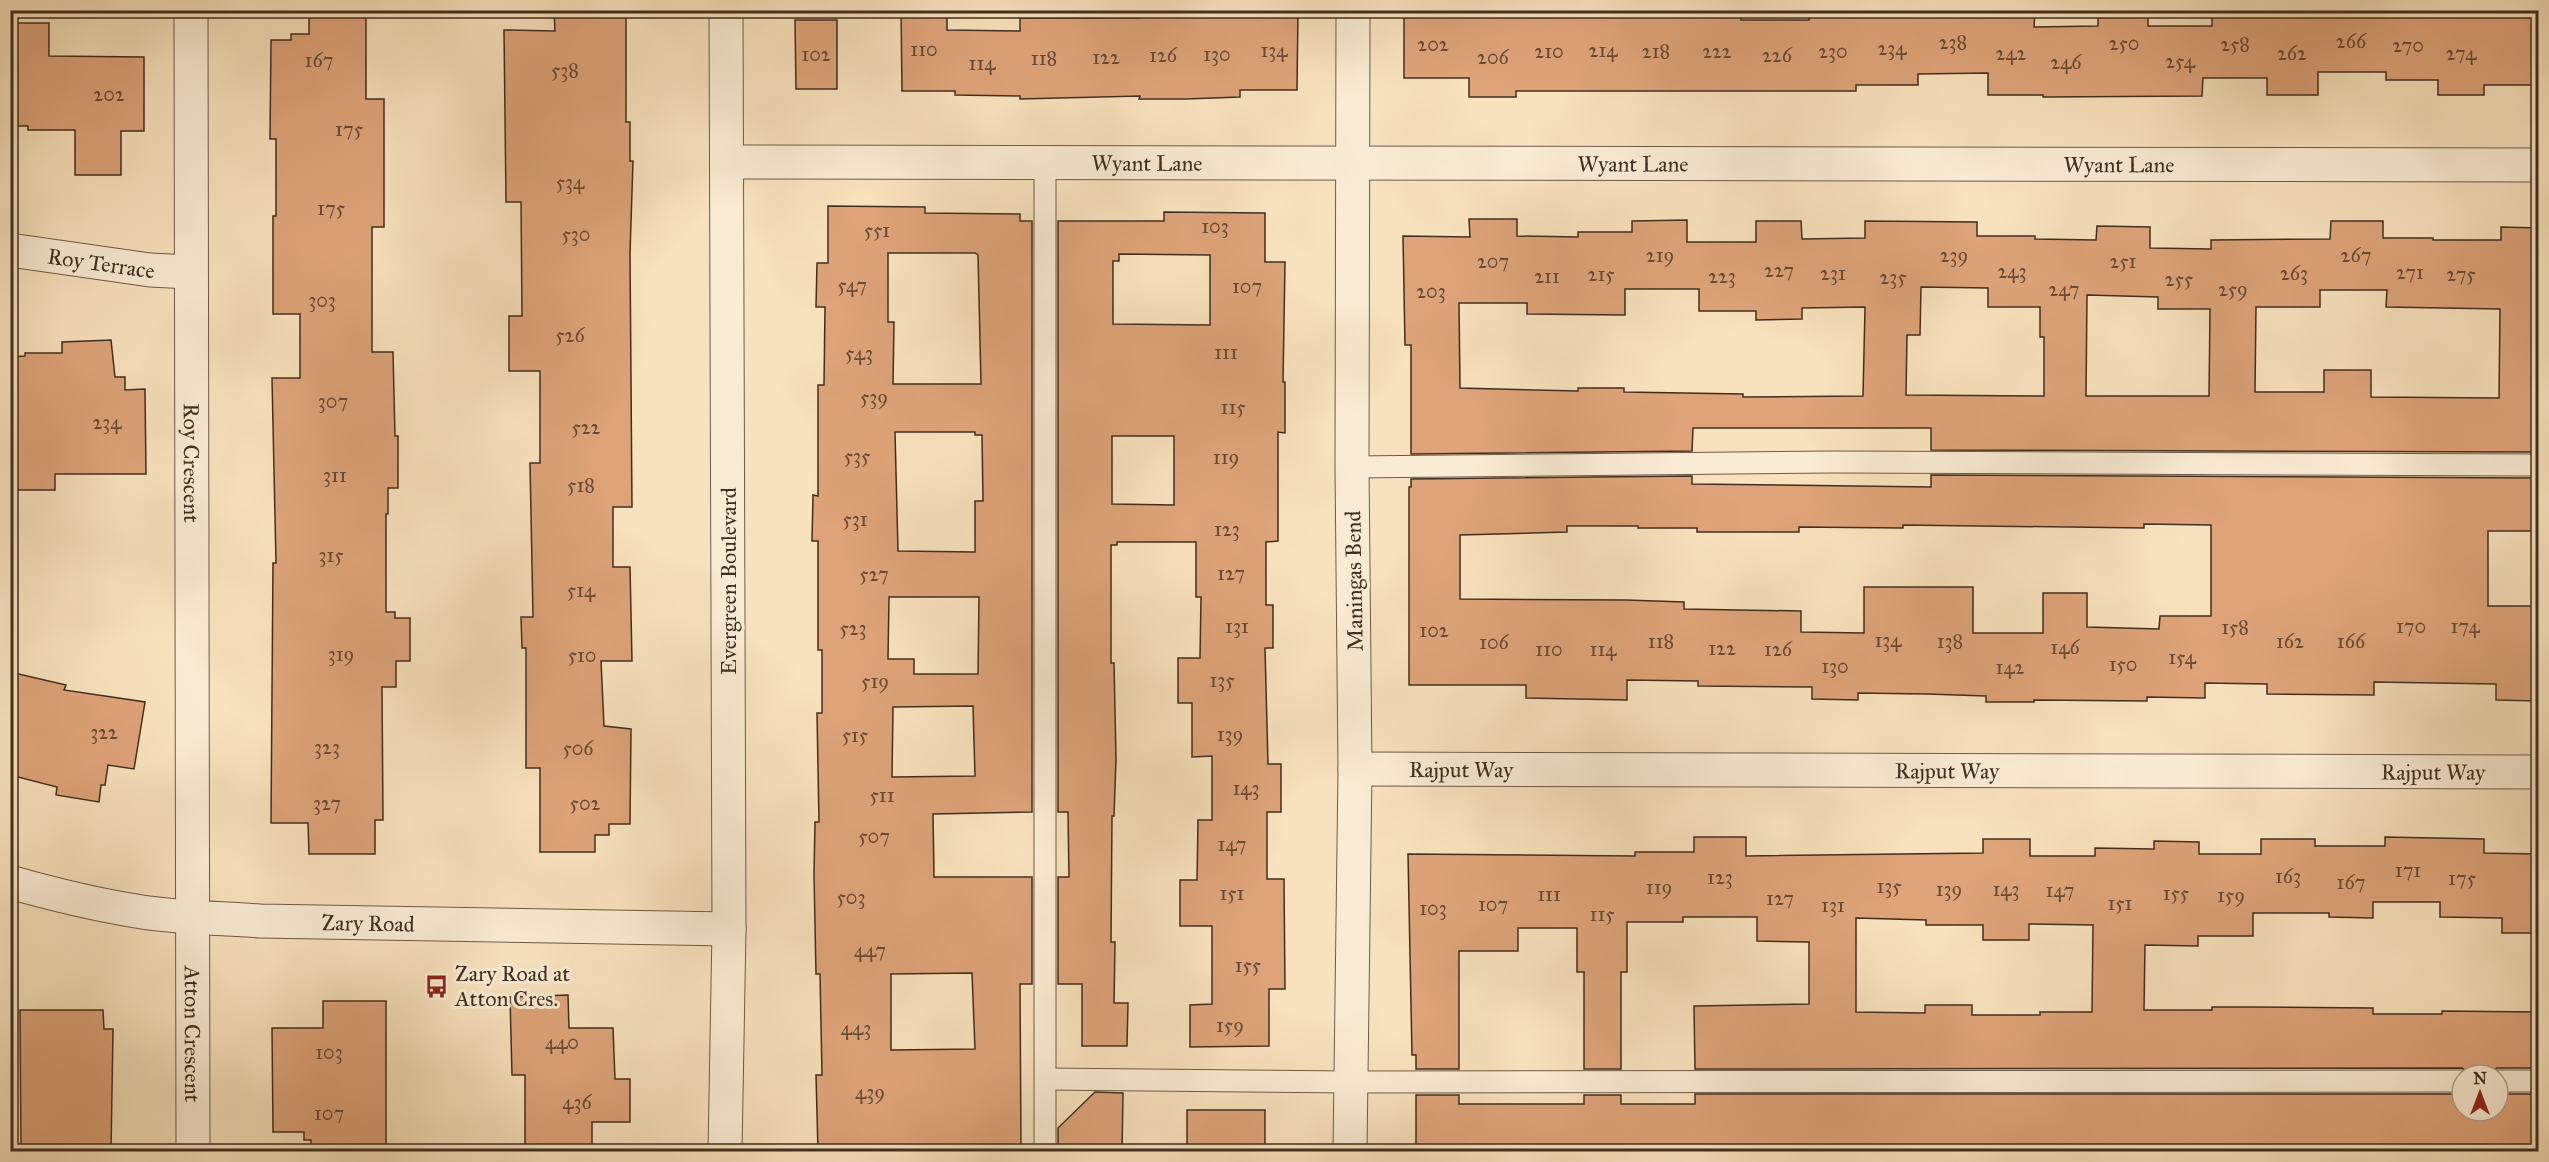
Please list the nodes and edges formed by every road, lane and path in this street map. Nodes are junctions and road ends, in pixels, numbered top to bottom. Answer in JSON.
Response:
{"nodes":[{"id":1,"x":190,"y":10,"type":"edge"},
{"id":2,"x":726,"y":10,"type":"edge"},
{"id":3,"x":1353,"y":10,"type":"edge"},
{"id":4,"x":727,"y":162,"type":"junction"},
{"id":5,"x":1354,"y":162,"type":"junction"},
{"id":6,"x":1045,"y":164,"type":"junction"},
{"id":7,"x":2538,"y":165,"type":"edge"},
{"id":8,"x":10,"y":250,"type":"edge"},
{"id":9,"x":190,"y":272,"type":"junction"},
{"id":10,"x":2538,"y":465,"type":"edge"},
{"id":11,"x":1353,"y":467,"type":"junction"},
{"id":12,"x":1355,"y":769,"type":"junction"},
{"id":13,"x":2538,"y":772,"type":"edge"},
{"id":14,"x":10,"y":882,"type":"edge"},
{"id":15,"x":193,"y":917,"type":"junction"},
{"id":16,"x":729,"y":929,"type":"junction"},
{"id":17,"x":1046,"y":1079,"type":"junction"},
{"id":18,"x":2450,"y":1081,"type":"edge"},
{"id":19,"x":2510,"y":1081,"type":"edge"},
{"id":20,"x":2538,"y":1081,"type":"edge"},
{"id":21,"x":1351,"y":1082,"type":"junction"},
{"id":22,"x":193,"y":1152,"type":"edge"},
{"id":23,"x":725,"y":1152,"type":"edge"},
{"id":24,"x":1045,"y":1152,"type":"edge"},
{"id":25,"x":1350,"y":1152,"type":"edge"}],
"edges":[{"from":1,"to":9,"type":"street","name":"Roy Crescent"},
{"from":2,"to":4,"type":"street","name":"Evergreen Boulevard"},
{"from":3,"to":5,"type":"street","name":"Maningas Bend"},
{"from":4,"to":6,"type":"street","name":"Wyant Lane"},
{"from":4,"to":16,"type":"street","name":"Evergreen Boulevard"},
{"from":5,"to":6,"type":"street","name":"Wyant Lane"},
{"from":5,"to":7,"type":"street","name":"Wyant Lane"},
{"from":5,"to":11,"type":"street","name":"Maningas Bend"},
{"from":6,"to":17,"type":"lane"},
{"from":8,"to":9,"type":"street","name":"Roy Terrace"},
{"from":9,"to":15,"type":"street","name":"Roy Crescent"},
{"from":10,"to":11,"type":"lane"},
{"from":11,"to":12,"type":"street","name":"Maningas Bend"},
{"from":12,"to":13,"type":"street","name":"Rajput Way"},
{"from":12,"to":21,"type":"street","name":"Maningas Bend"},
{"from":14,"to":15,"type":"street","name":"Zary Road"},
{"from":15,"to":16,"type":"street","name":"Zary Road"},
{"from":15,"to":22,"type":"street","name":"Atton Crescent"},
{"from":16,"to":23,"type":"street","name":"Evergreen Boulevard"},
{"from":17,"to":21,"type":"lane"},
{"from":17,"to":24,"type":"lane"},
{"from":18,"to":21,"type":"lane"},
{"from":19,"to":20,"type":"lane"},
{"from":21,"to":25,"type":"street","name":"Maningas Bend"}]}
